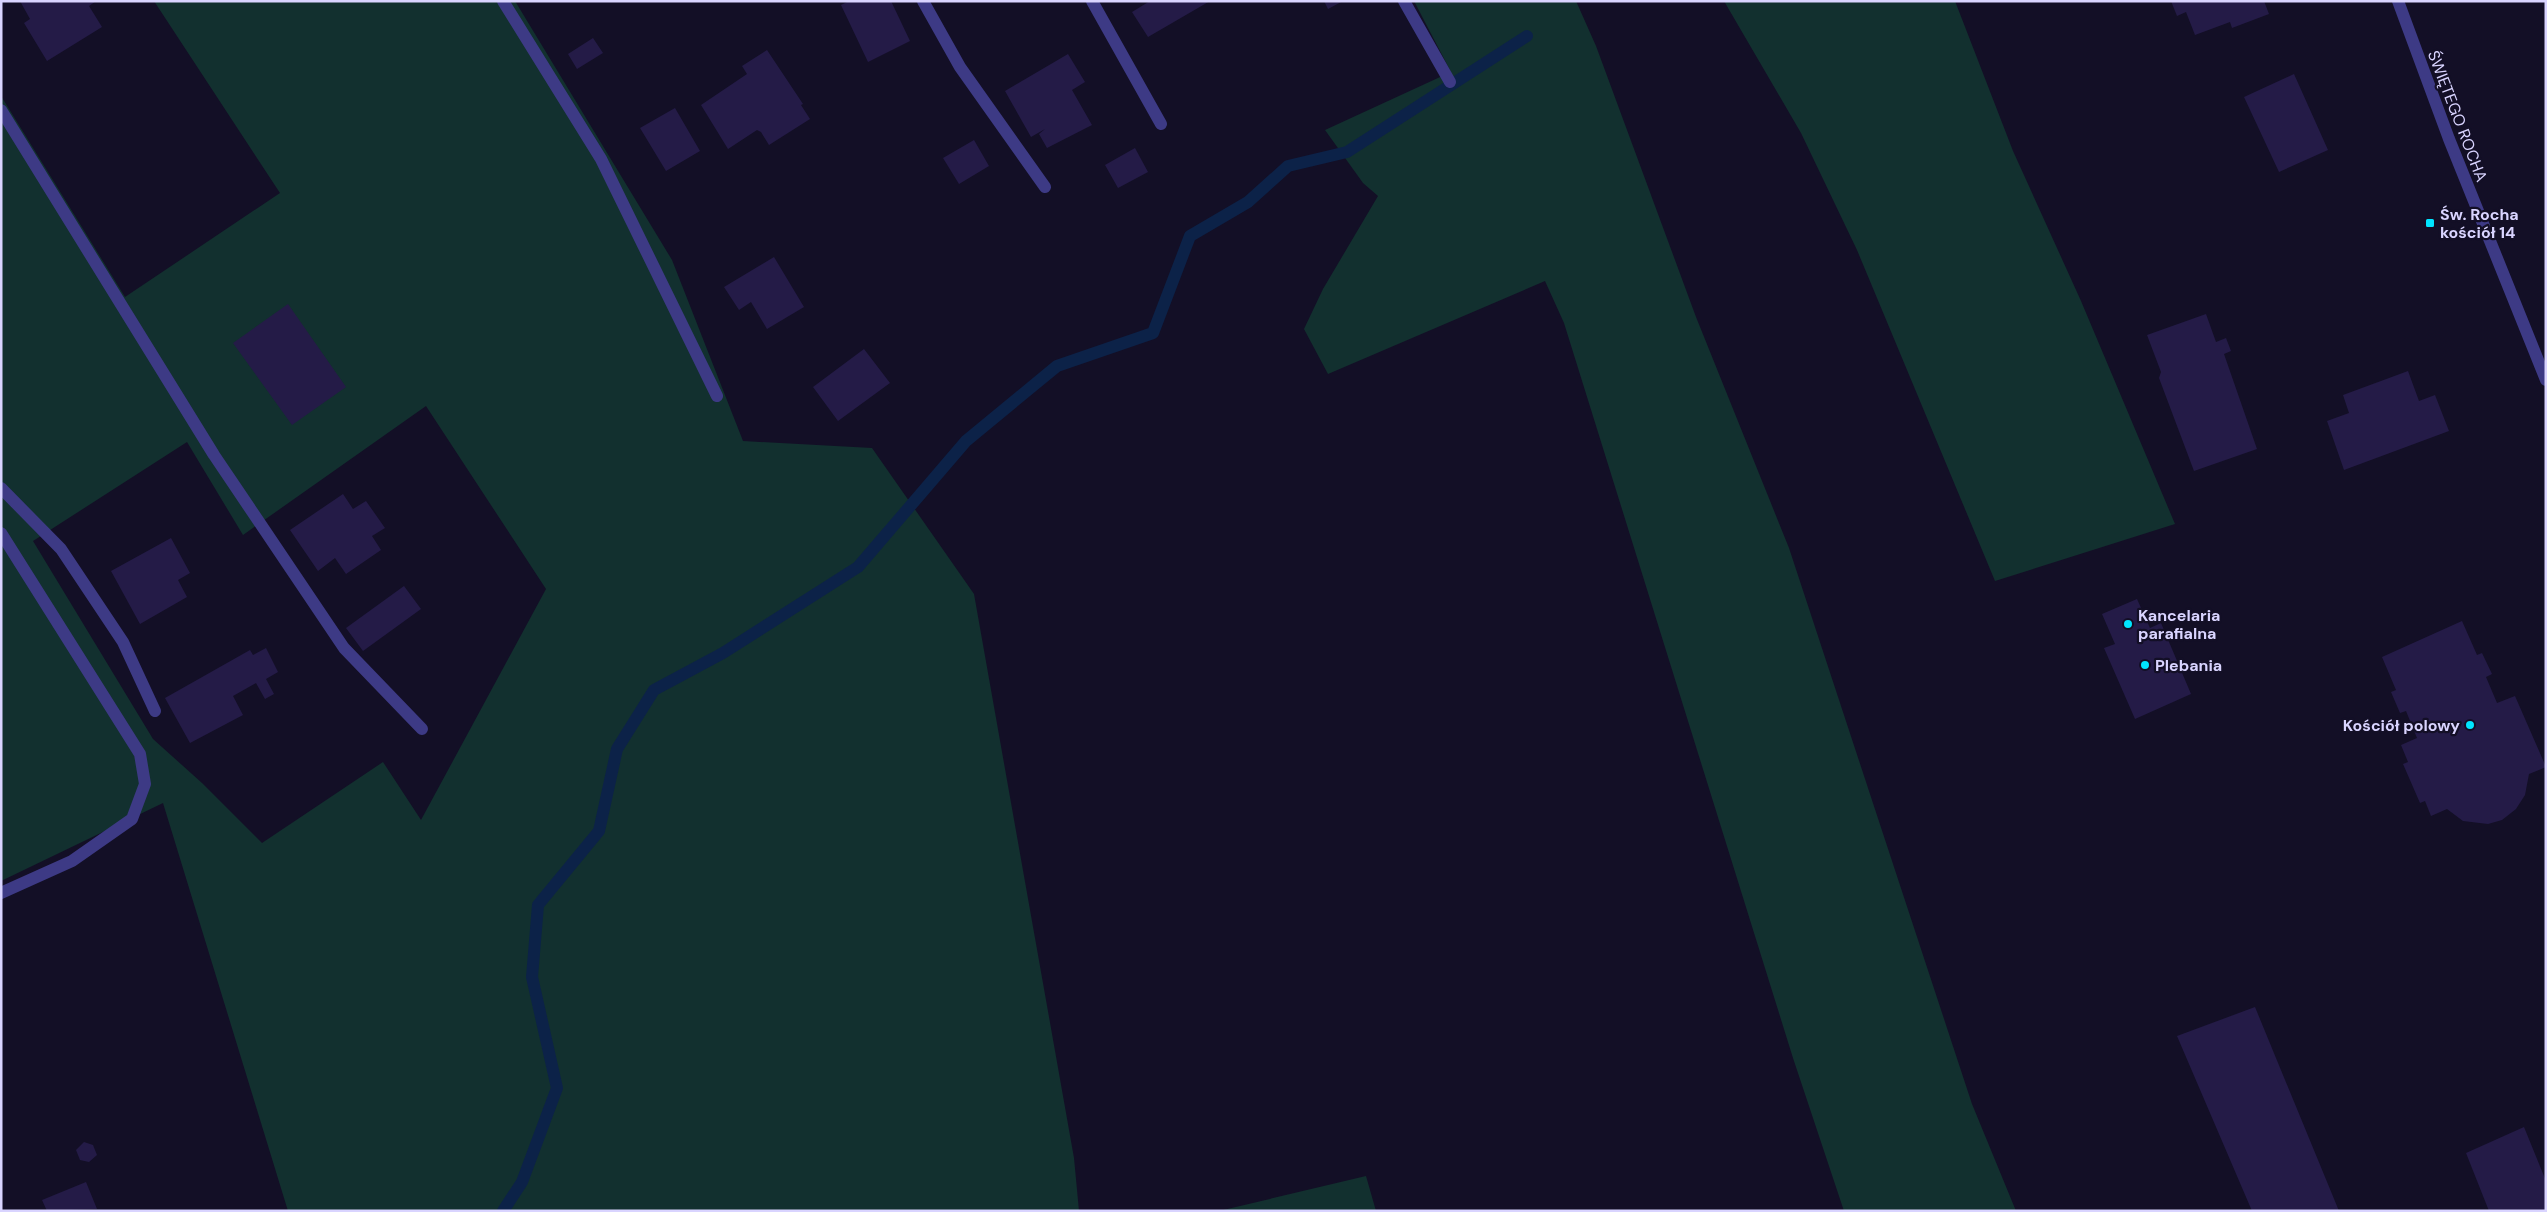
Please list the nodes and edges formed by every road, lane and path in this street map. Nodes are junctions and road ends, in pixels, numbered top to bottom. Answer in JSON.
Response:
{"nodes":[{"id":1,"x":503,"y":1,"type":"edge"},
{"id":2,"x":923,"y":1,"type":"edge"},
{"id":3,"x":1092,"y":1,"type":"edge"},
{"id":4,"x":1404,"y":1,"type":"edge"},
{"id":5,"x":2398,"y":1,"type":"edge"},
{"id":6,"x":1450,"y":82,"type":"dead end"},
{"id":7,"x":1,"y":110,"type":"edge"},
{"id":8,"x":1161,"y":124,"type":"dead end"},
{"id":9,"x":1045,"y":187,"type":"dead end"},
{"id":10,"x":2546,"y":380,"type":"edge"},
{"id":11,"x":717,"y":396,"type":"dead end"},
{"id":12,"x":1,"y":488,"type":"edge"},
{"id":13,"x":1,"y":533,"type":"edge"},
{"id":14,"x":155,"y":711,"type":"dead end"},
{"id":15,"x":422,"y":729,"type":"dead end"},
{"id":16,"x":1,"y":893,"type":"edge"}],
"edges":[{"from":1,"to":11,"type":"street"},
{"from":2,"to":9,"type":"street"},
{"from":3,"to":8,"type":"street"},
{"from":4,"to":6,"type":"street"},
{"from":5,"to":10,"type":"street","name":"ŚWIĘTEGO ROCHA"},
{"from":7,"to":15,"type":"street"},
{"from":12,"to":14,"type":"street"},
{"from":13,"to":16,"type":"street"}]}
